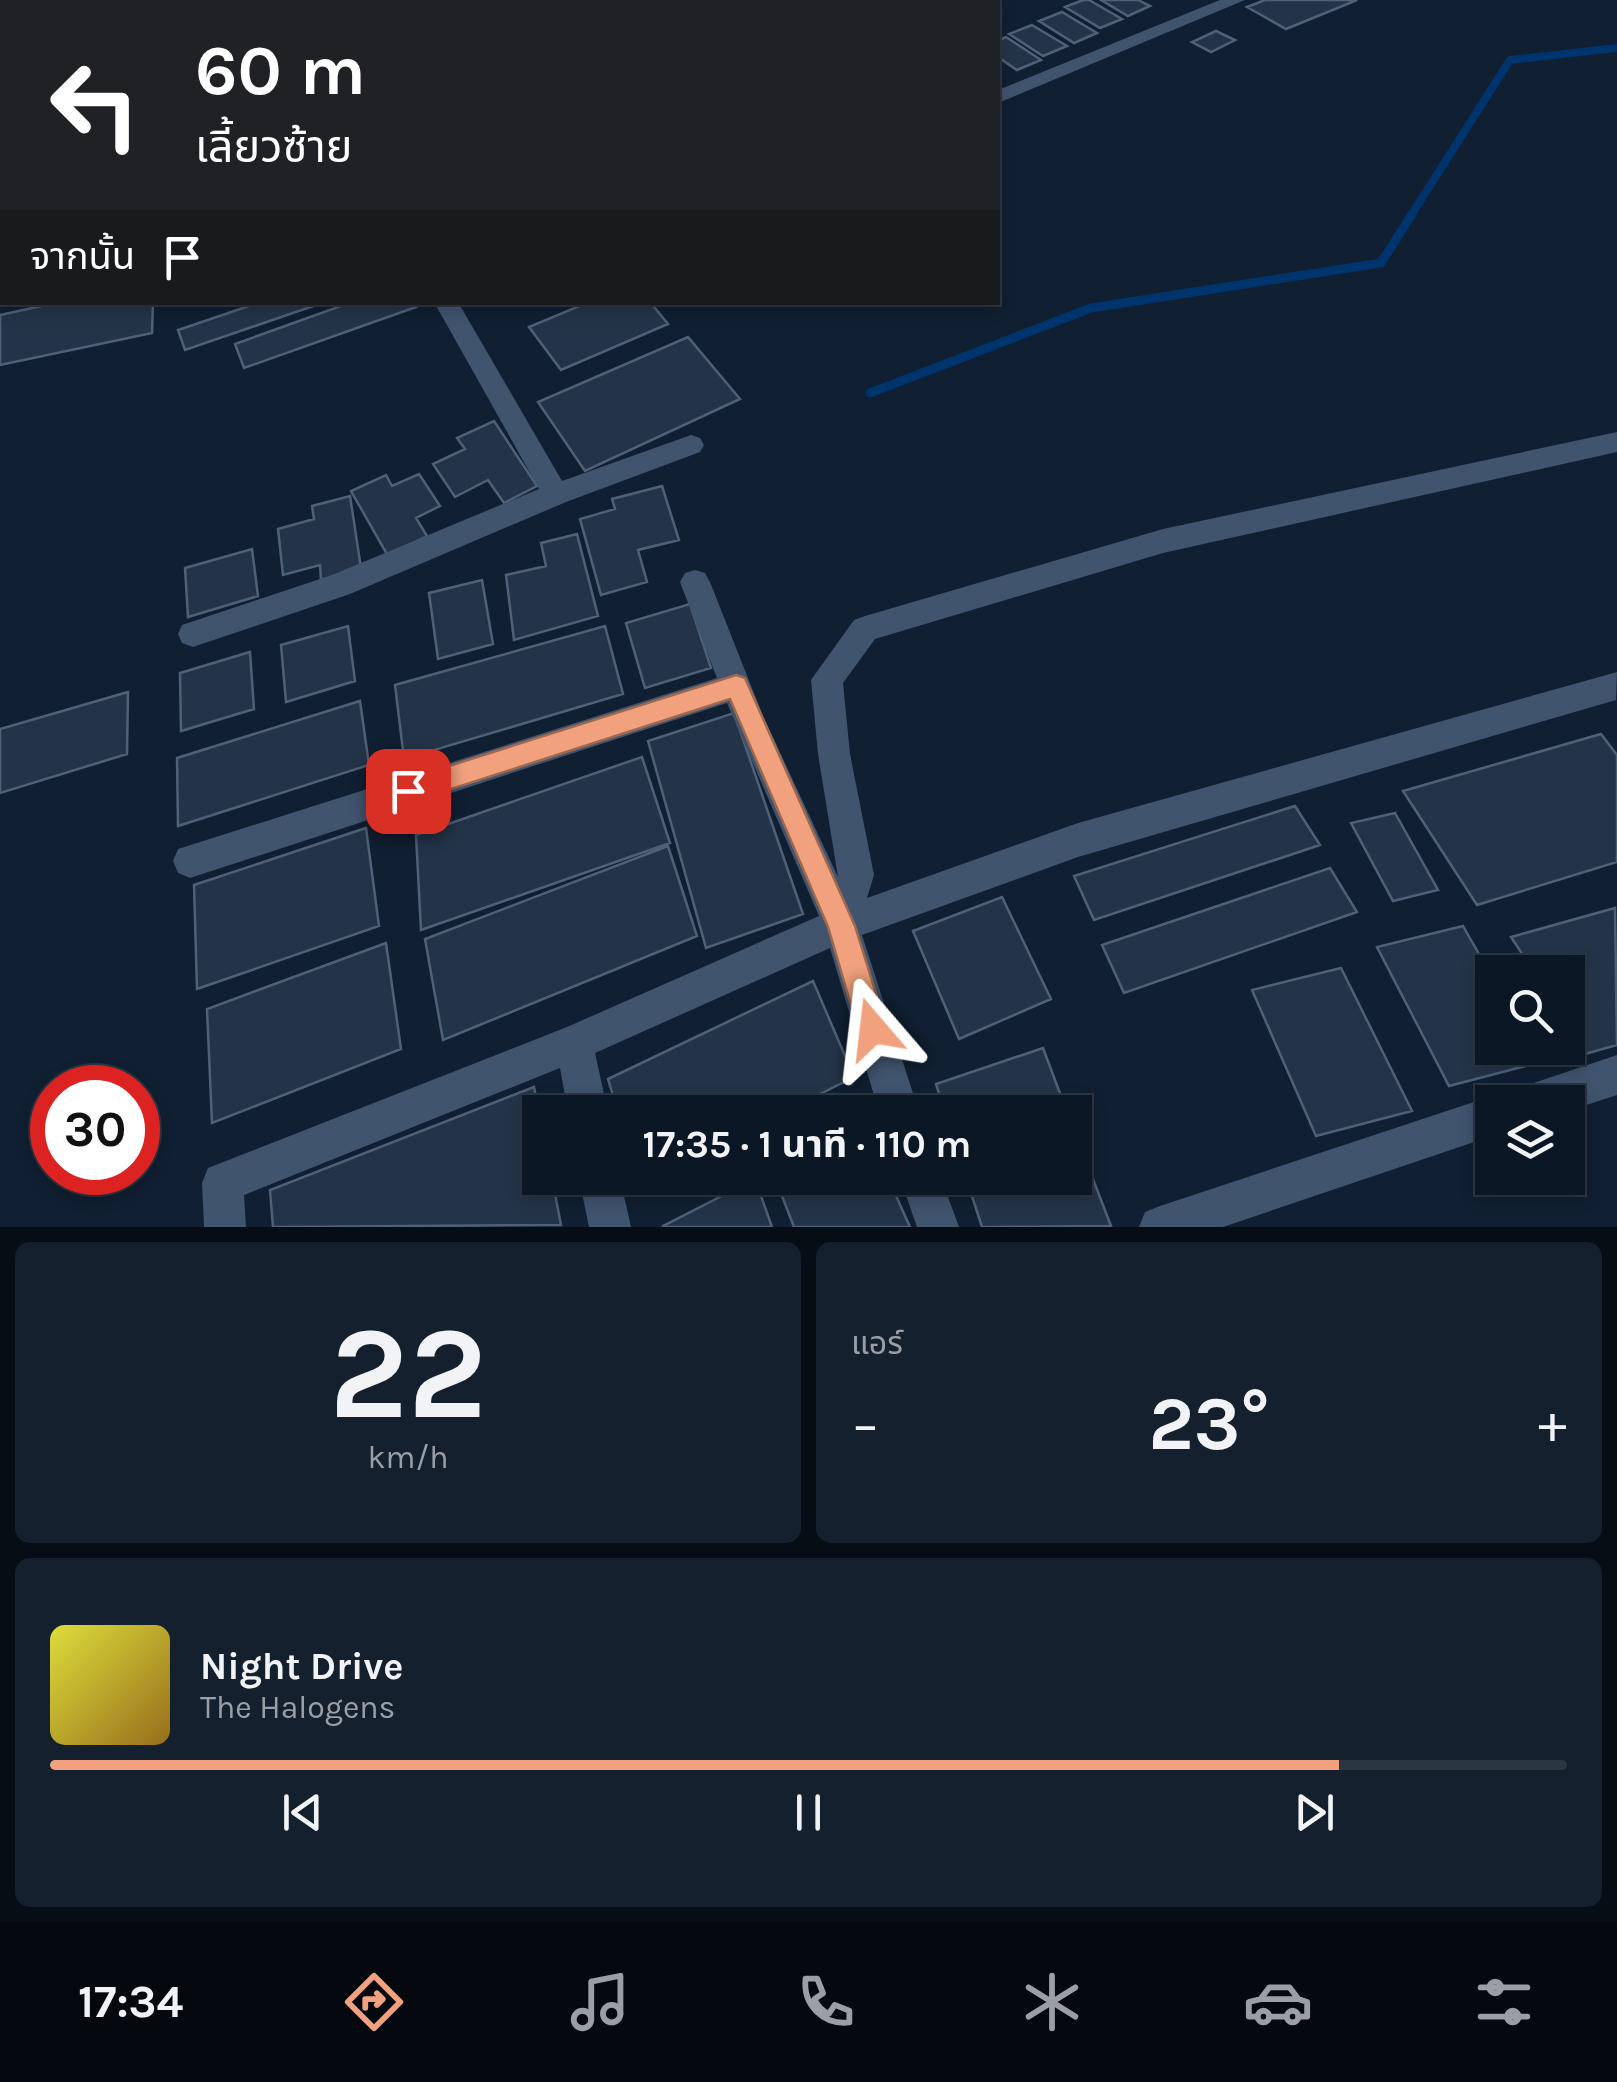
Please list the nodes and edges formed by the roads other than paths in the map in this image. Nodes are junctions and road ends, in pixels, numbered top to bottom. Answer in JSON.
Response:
{"nodes":[{"id":1,"x":1236,"y":0,"type":"edge"},
{"id":2,"x":1000,"y":97,"type":"edge"},
{"id":3,"x":449,"y":308,"type":"edge"},
{"id":4,"x":1617,"y":442,"type":"edge"},
{"id":5,"x":691,"y":445,"type":"dead end"},
{"id":6,"x":556,"y":494,"type":"junction"},
{"id":7,"x":695,"y":582,"type":"dead end"},
{"id":8,"x":194,"y":634,"type":"dead end"},
{"id":9,"x":736,"y":686,"type":"junction"},
{"id":10,"x":1616,"y":686,"type":"edge"},
{"id":11,"x":190,"y":861,"type":"dead end"},
{"id":12,"x":842,"y":926,"type":"junction"},
{"id":13,"x":574,"y":1043,"type":"junction"},
{"id":14,"x":1617,"y":1074,"type":"edge"},
{"id":15,"x":1584,"y":1085,"type":"edge"},
{"id":16,"x":585,"y":1095,"type":"edge"},
{"id":17,"x":895,"y":1095,"type":"edge"},
{"id":18,"x":1475,"y":1122,"type":"edge"},
{"id":19,"x":603,"y":1195,"type":"edge"},
{"id":20,"x":927,"y":1195,"type":"edge"},
{"id":21,"x":225,"y":1227,"type":"edge"},
{"id":22,"x":610,"y":1227,"type":"edge"},
{"id":23,"x":938,"y":1227,"type":"edge"},
{"id":24,"x":1160,"y":1227,"type":"edge"}],
"edges":[{"from":1,"to":2,"type":"street"},
{"from":3,"to":6,"type":"street"},
{"from":4,"to":12,"type":"street"},
{"from":5,"to":6,"type":"street"},
{"from":6,"to":8,"type":"street"},
{"from":7,"to":9,"type":"street"},
{"from":9,"to":11,"type":"street"},
{"from":9,"to":12,"type":"street"},
{"from":10,"to":12,"type":"street"},
{"from":12,"to":13,"type":"street"},
{"from":12,"to":17,"type":"street"},
{"from":13,"to":16,"type":"street"},
{"from":13,"to":21,"type":"street"},
{"from":14,"to":15,"type":"street"},
{"from":18,"to":24,"type":"street"},
{"from":19,"to":22,"type":"street"},
{"from":20,"to":23,"type":"street"}]}
